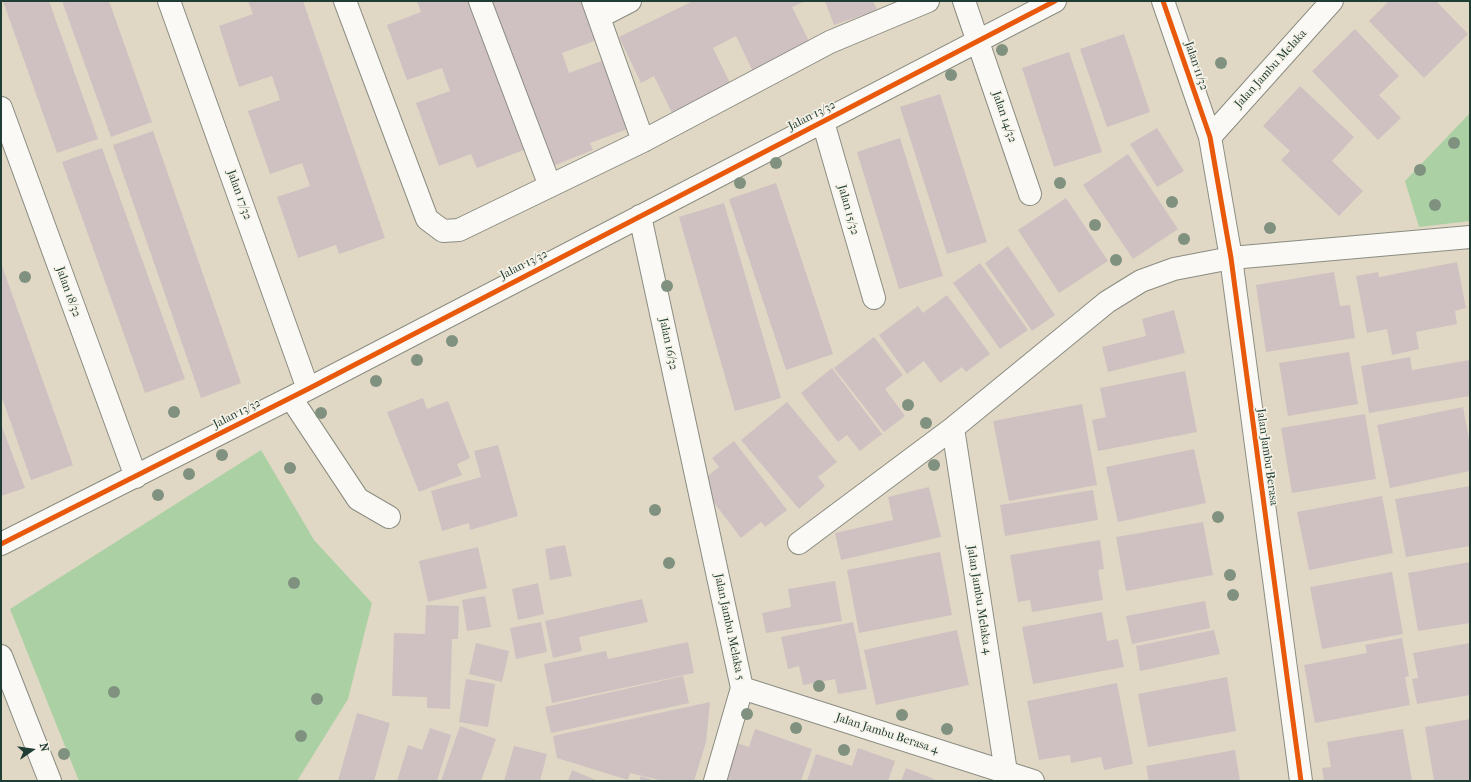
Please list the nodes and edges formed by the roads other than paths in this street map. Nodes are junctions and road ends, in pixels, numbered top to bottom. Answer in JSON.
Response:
{"nodes":[{"id":1,"x":169,"y":1,"type":"edge"},
{"id":2,"x":345,"y":1,"type":"edge"},
{"id":3,"x":480,"y":1,"type":"edge"},
{"id":4,"x":630,"y":1,"type":"edge"},
{"id":5,"x":928,"y":1,"type":"edge"},
{"id":6,"x":964,"y":1,"type":"edge"},
{"id":7,"x":1055,"y":1,"type":"edge"},
{"id":8,"x":1163,"y":1,"type":"edge"},
{"id":9,"x":1332,"y":1,"type":"edge"},
{"id":10,"x":596,"y":9,"type":"edge"},
{"id":11,"x":978,"y":41,"type":"junction"},
{"id":12,"x":1,"y":108,"type":"edge"},
{"id":13,"x":823,"y":122,"type":"junction"},
{"id":14,"x":1210,"y":136,"type":"junction"},
{"id":15,"x":643,"y":141,"type":"junction"},
{"id":16,"x":550,"y":186,"type":"junction"},
{"id":17,"x":1030,"y":194,"type":"dead end"},
{"id":18,"x":640,"y":216,"type":"junction"},
{"id":19,"x":1470,"y":237,"type":"edge"},
{"id":20,"x":1231,"y":258,"type":"junction"},
{"id":21,"x":874,"y":298,"type":"dead end"},
{"id":22,"x":300,"y":393,"type":"junction"},
{"id":23,"x":953,"y":428,"type":"junction"},
{"id":24,"x":695,"y":472,"type":"joint"},
{"id":25,"x":136,"y":477,"type":"junction"},
{"id":26,"x":389,"y":517,"type":"dead end"},
{"id":27,"x":799,"y":543,"type":"dead end"},
{"id":28,"x":1,"y":544,"type":"edge"},
{"id":29,"x":1,"y":656,"type":"edge"},
{"id":30,"x":742,"y":688,"type":"junction"},
{"id":31,"x":1006,"y":772,"type":"junction"},
{"id":32,"x":50,"y":781,"type":"edge"},
{"id":33,"x":715,"y":781,"type":"edge"},
{"id":34,"x":1033,"y":781,"type":"edge"},
{"id":35,"x":1301,"y":781,"type":"edge"}],
"edges":[{"from":1,"to":22,"type":"street","name":"Jalan 17/32"},
{"from":2,"to":16,"type":"street"},
{"from":3,"to":16,"type":"street"},
{"from":4,"to":10,"type":"street"},
{"from":5,"to":15,"type":"street"},
{"from":6,"to":11,"type":"street","name":"Jalan 14/32"},
{"from":7,"to":11,"type":"street","name":"Jalan 13/32"},
{"from":8,"to":14,"type":"street","name":"Jalan 11/32"},
{"from":9,"to":14,"type":"street","name":"Jalan Jambu Melaka"},
{"from":10,"to":15,"type":"street"},
{"from":11,"to":13,"type":"street","name":"Jalan 13/32"},
{"from":11,"to":17,"type":"street","name":"Jalan 14/32"},
{"from":12,"to":25,"type":"street","name":"Jalan 18/32"},
{"from":13,"to":18,"type":"street","name":"Jalan 13/32"},
{"from":13,"to":21,"type":"street","name":"Jalan 15/32"},
{"from":14,"to":20,"type":"street","name":"Jalan Jambu Berasa"},
{"from":15,"to":16,"type":"street"},
{"from":18,"to":22,"type":"street","name":"Jalan 13/32"},
{"from":18,"to":24,"type":"street","name":"Jalan 16/32"},
{"from":19,"to":20,"type":"street"},
{"from":20,"to":23,"type":"street"},
{"from":20,"to":35,"type":"street","name":"Jalan Jambu Berasa"},
{"from":22,"to":25,"type":"street","name":"Jalan 13/32"},
{"from":22,"to":26,"type":"street","name":"Jalan 17/32"},
{"from":23,"to":27,"type":"street"},
{"from":23,"to":31,"type":"street","name":"Jalan Jambu Melaka 4"},
{"from":24,"to":30,"type":"street","name":"Jalan Jambu Melaka 5"},
{"from":25,"to":28,"type":"street","name":"Jalan 13/32"},
{"from":29,"to":32,"type":"street"},
{"from":30,"to":31,"type":"street","name":"Jalan Jambu Berasa 4"},
{"from":30,"to":33,"type":"street","name":"Jalan Jambu Melaka 5"},
{"from":31,"to":34,"type":"street","name":"Jalan Jambu Berasa 4"}]}
